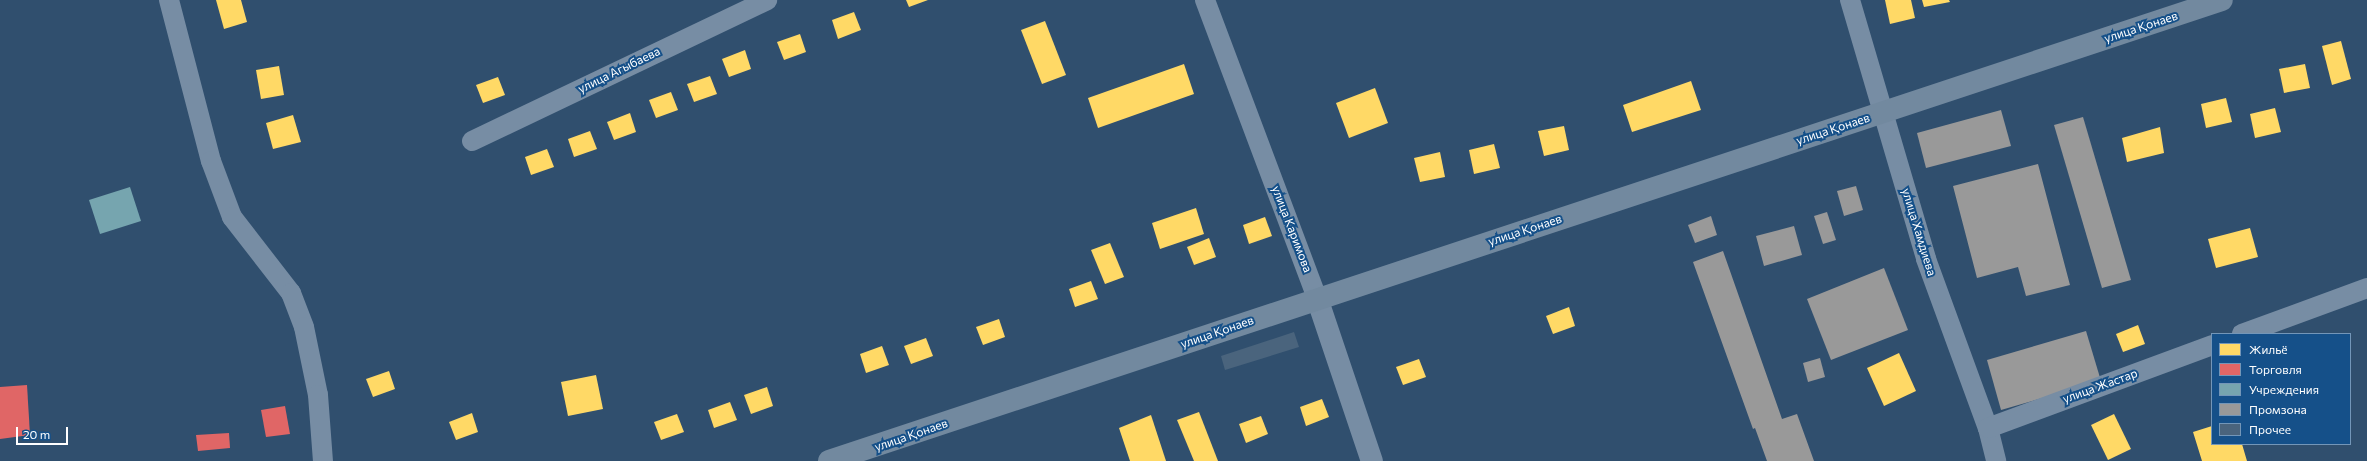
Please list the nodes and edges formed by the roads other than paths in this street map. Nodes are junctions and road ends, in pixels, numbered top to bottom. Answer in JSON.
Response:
{"nodes":[{"id":1,"x":169,"y":0,"type":"edge"},
{"id":2,"x":767,"y":0,"type":"edge"},
{"id":3,"x":1206,"y":0,"type":"edge"},
{"id":4,"x":1850,"y":0,"type":"edge"},
{"id":5,"x":2222,"y":0,"type":"edge"},
{"id":6,"x":1883,"y":113,"type":"junction"},
{"id":7,"x":472,"y":141,"type":"dead end"},
{"id":8,"x":2367,"y":288,"type":"edge"},
{"id":9,"x":1317,"y":298,"type":"junction"},
{"id":10,"x":2245,"y":333,"type":"edge"},
{"id":11,"x":2211,"y":345,"type":"edge"},
{"id":12,"x":1988,"y":428,"type":"junction"},
{"id":13,"x":323,"y":461,"type":"edge"},
{"id":14,"x":829,"y":461,"type":"edge"},
{"id":15,"x":1372,"y":461,"type":"edge"},
{"id":16,"x":1996,"y":461,"type":"edge"}],
"edges":[{"from":1,"to":13,"type":"street"},
{"from":2,"to":7,"type":"street","name":"улица Агыбаева"},
{"from":3,"to":9,"type":"street","name":"улица Каримова"},
{"from":4,"to":6,"type":"street","name":"улица Хамдиева"},
{"from":5,"to":6,"type":"main road","name":"улица Қонаев"},
{"from":6,"to":9,"type":"main road","name":"улица Қонаев"},
{"from":6,"to":12,"type":"street","name":"улица Хамдиева"},
{"from":8,"to":10,"type":"street"},
{"from":9,"to":14,"type":"main road","name":"улица Қонаев"},
{"from":9,"to":15,"type":"street","name":"улица Каримова"},
{"from":11,"to":12,"type":"street","name":"улица Жастар"},
{"from":12,"to":16,"type":"street","name":"улица Хамдиева"}]}
